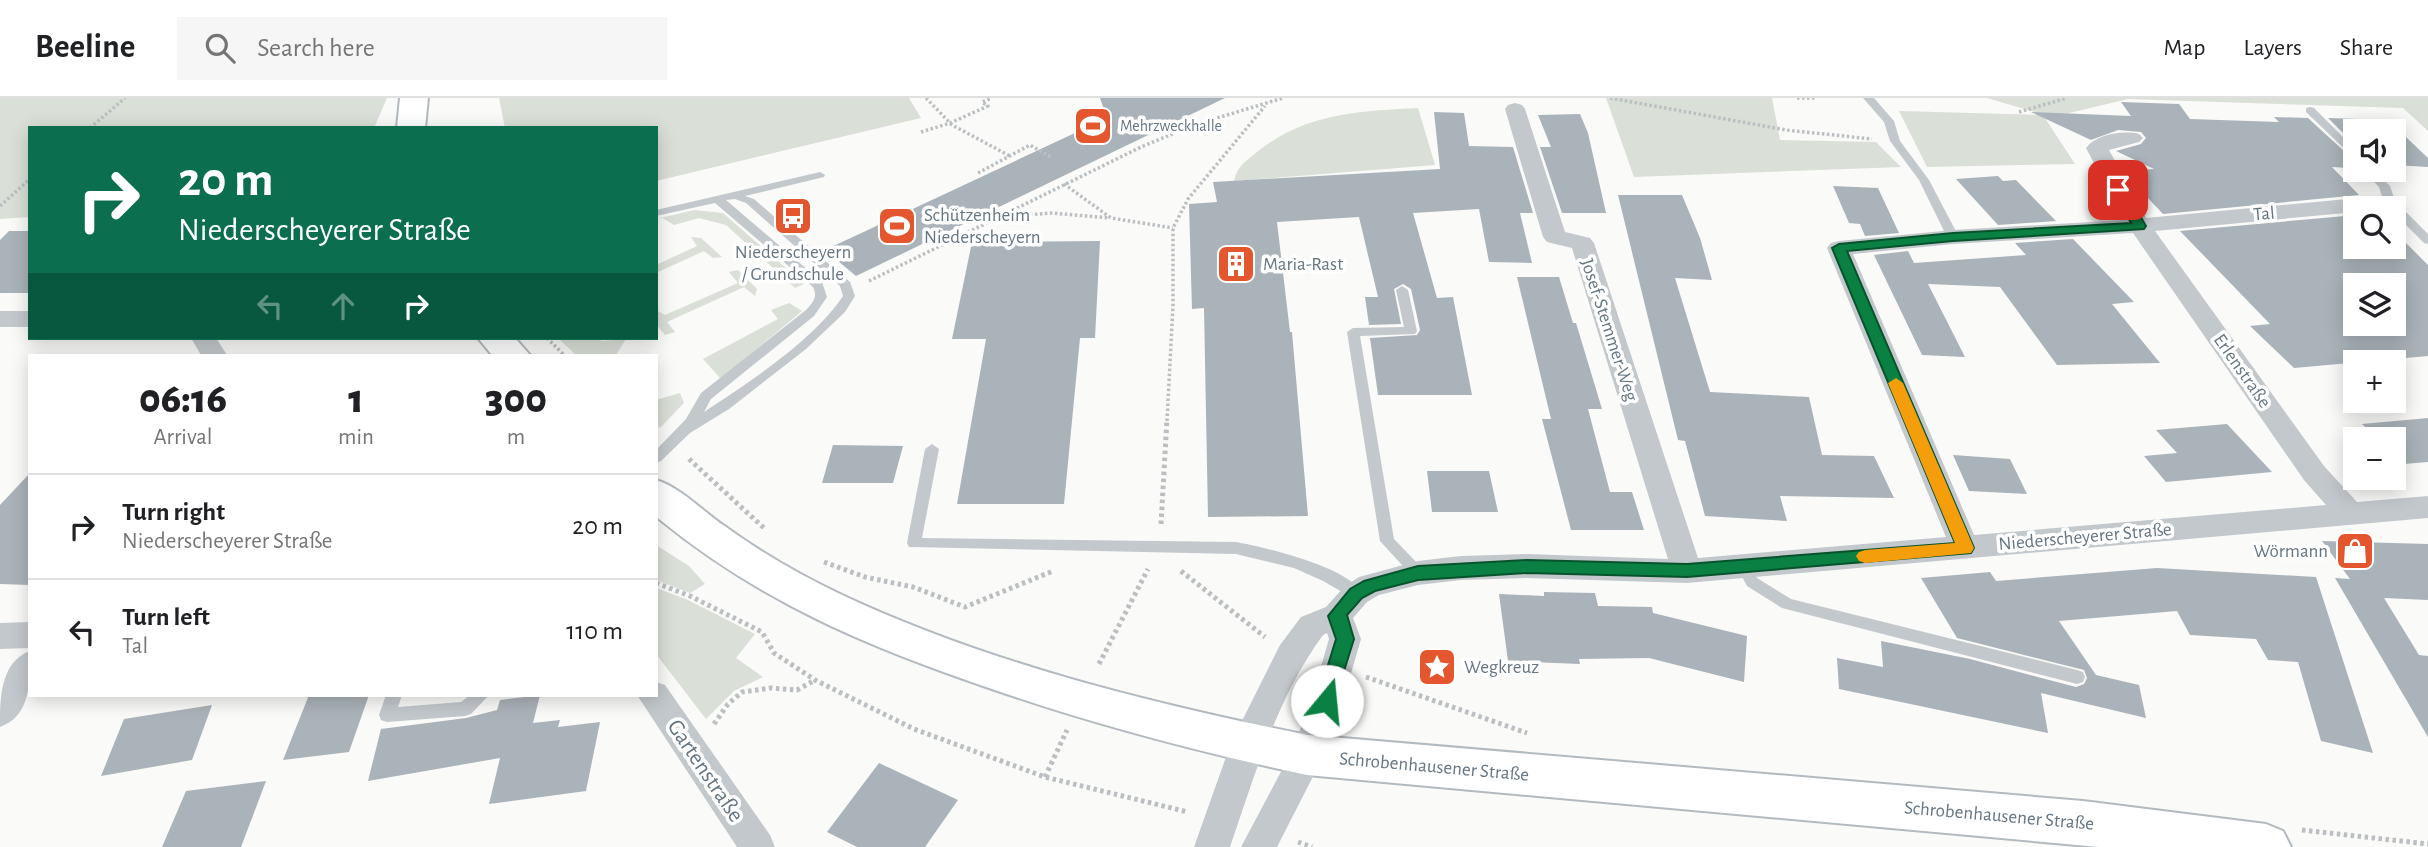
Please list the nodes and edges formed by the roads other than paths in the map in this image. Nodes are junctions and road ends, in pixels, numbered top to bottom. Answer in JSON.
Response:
{"nodes":[{"id":1,"x":414,"y":98,"type":"edge"},
{"id":2,"x":1868,"y":98,"type":"edge"},
{"id":3,"x":1515,"y":109,"type":"dead end"},
{"id":4,"x":2310,"y":110,"type":"dead end"},
{"id":5,"x":411,"y":126,"type":"edge"},
{"id":6,"x":2132,"y":138,"type":"dead end"},
{"id":7,"x":2343,"y":144,"type":"edge"},
{"id":8,"x":820,"y":175,"type":"dead end"},
{"id":9,"x":716,"y":198,"type":"junction"},
{"id":10,"x":2343,"y":206,"type":"edge"},
{"id":11,"x":658,"y":212,"type":"edge"},
{"id":12,"x":2406,"y":218,"type":"edge"},
{"id":13,"x":2139,"y":226,"type":"junction"},
{"id":14,"x":1953,"y":237,"type":"junction"},
{"id":15,"x":2428,"y":241,"type":"edge"},
{"id":16,"x":1402,"y":290,"type":"dead end"},
{"id":17,"x":0,"y":319,"type":"edge"},
{"id":18,"x":28,"y":319,"type":"edge"},
{"id":19,"x":497,"y":340,"type":"edge"},
{"id":20,"x":511,"y":354,"type":"edge"},
{"id":21,"x":688,"y":429,"type":"junction"},
{"id":22,"x":932,"y":449,"type":"dead end"},
{"id":23,"x":658,"y":456,"type":"edge"},
{"id":24,"x":658,"y":495,"type":"edge"},
{"id":25,"x":2428,"y":507,"type":"edge"},
{"id":26,"x":2350,"y":513,"type":"junction"},
{"id":27,"x":1965,"y":548,"type":"junction"},
{"id":28,"x":1743,"y":565,"type":"junction"},
{"id":29,"x":1687,"y":571,"type":"junction"},
{"id":30,"x":1418,"y":573,"type":"junction"},
{"id":31,"x":1346,"y":605,"type":"junction"},
{"id":32,"x":28,"y":635,"type":"edge"},
{"id":33,"x":0,"y":636,"type":"edge"},
{"id":34,"x":28,"y":667,"type":"edge"},
{"id":35,"x":2077,"y":677,"type":"dead end"},
{"id":36,"x":393,"y":697,"type":"edge"},
{"id":37,"x":479,"y":697,"type":"edge"},
{"id":38,"x":654,"y":697,"type":"edge"},
{"id":39,"x":0,"y":713,"type":"edge"},
{"id":40,"x":1248,"y":743,"type":"junction"},
{"id":41,"x":1307,"y":755,"type":"junction"},
{"id":42,"x":1217,"y":834,"type":"edge"},
{"id":43,"x":1264,"y":840,"type":"edge"},
{"id":44,"x":757,"y":847,"type":"edge"},
{"id":45,"x":2266,"y":847,"type":"edge"}],
"edges":[{"from":1,"to":5,"type":"main road"},
{"from":2,"to":14,"type":"lane"},
{"from":3,"to":29,"type":"street","name":"Josef-Stemmer-Weg"},
{"from":4,"to":7,"type":"lane"},
{"from":6,"to":13,"type":"street"},
{"from":8,"to":9,"type":"lane"},
{"from":9,"to":11,"type":"lane"},
{"from":9,"to":21,"type":"lane"},
{"from":9,"to":21,"type":"lane"},
{"from":10,"to":13,"type":"street","name":"Tal"},
{"from":12,"to":15,"type":"lane"},
{"from":13,"to":14,"type":"street","name":"Tal"},
{"from":13,"to":26,"type":"street","name":"Erlenstraße"},
{"from":14,"to":27,"type":"street","name":"Tal"},
{"from":16,"to":30,"type":"lane"},
{"from":17,"to":18,"type":"street"},
{"from":19,"to":20,"type":"main road"},
{"from":21,"to":23,"type":"lane"},
{"from":22,"to":31,"type":"lane"},
{"from":24,"to":40,"type":"main road","name":"Schrobenhausener Straße"},
{"from":25,"to":26,"type":"street","name":"Niederscheyerer Straße"},
{"from":26,"to":27,"type":"street","name":"Niederscheyerer Straße"},
{"from":27,"to":28,"type":"street","name":"Niederscheyerer Straße"},
{"from":28,"to":29,"type":"street","name":"Niederscheyerer Straße"},
{"from":28,"to":35,"type":"lane"},
{"from":29,"to":30,"type":"street","name":"Niederscheyerer Straße"},
{"from":30,"to":31,"type":"street","name":"Niederscheyerer Straße"},
{"from":31,"to":40,"type":"street","name":"Niederscheyerer Straße"},
{"from":31,"to":41,"type":"street"},
{"from":32,"to":33,"type":"street"},
{"from":34,"to":39,"type":"street"},
{"from":36,"to":37,"type":"lane"},
{"from":38,"to":44,"type":"street","name":"Gartenstraße"},
{"from":40,"to":41,"type":"main road","name":"Schrobenhausener Straße"},
{"from":40,"to":42,"type":"street","name":"Niederscheyerer Straße"},
{"from":41,"to":43,"type":"street"},
{"from":41,"to":45,"type":"main road","name":"Schrobenhausener Straße"}]}
